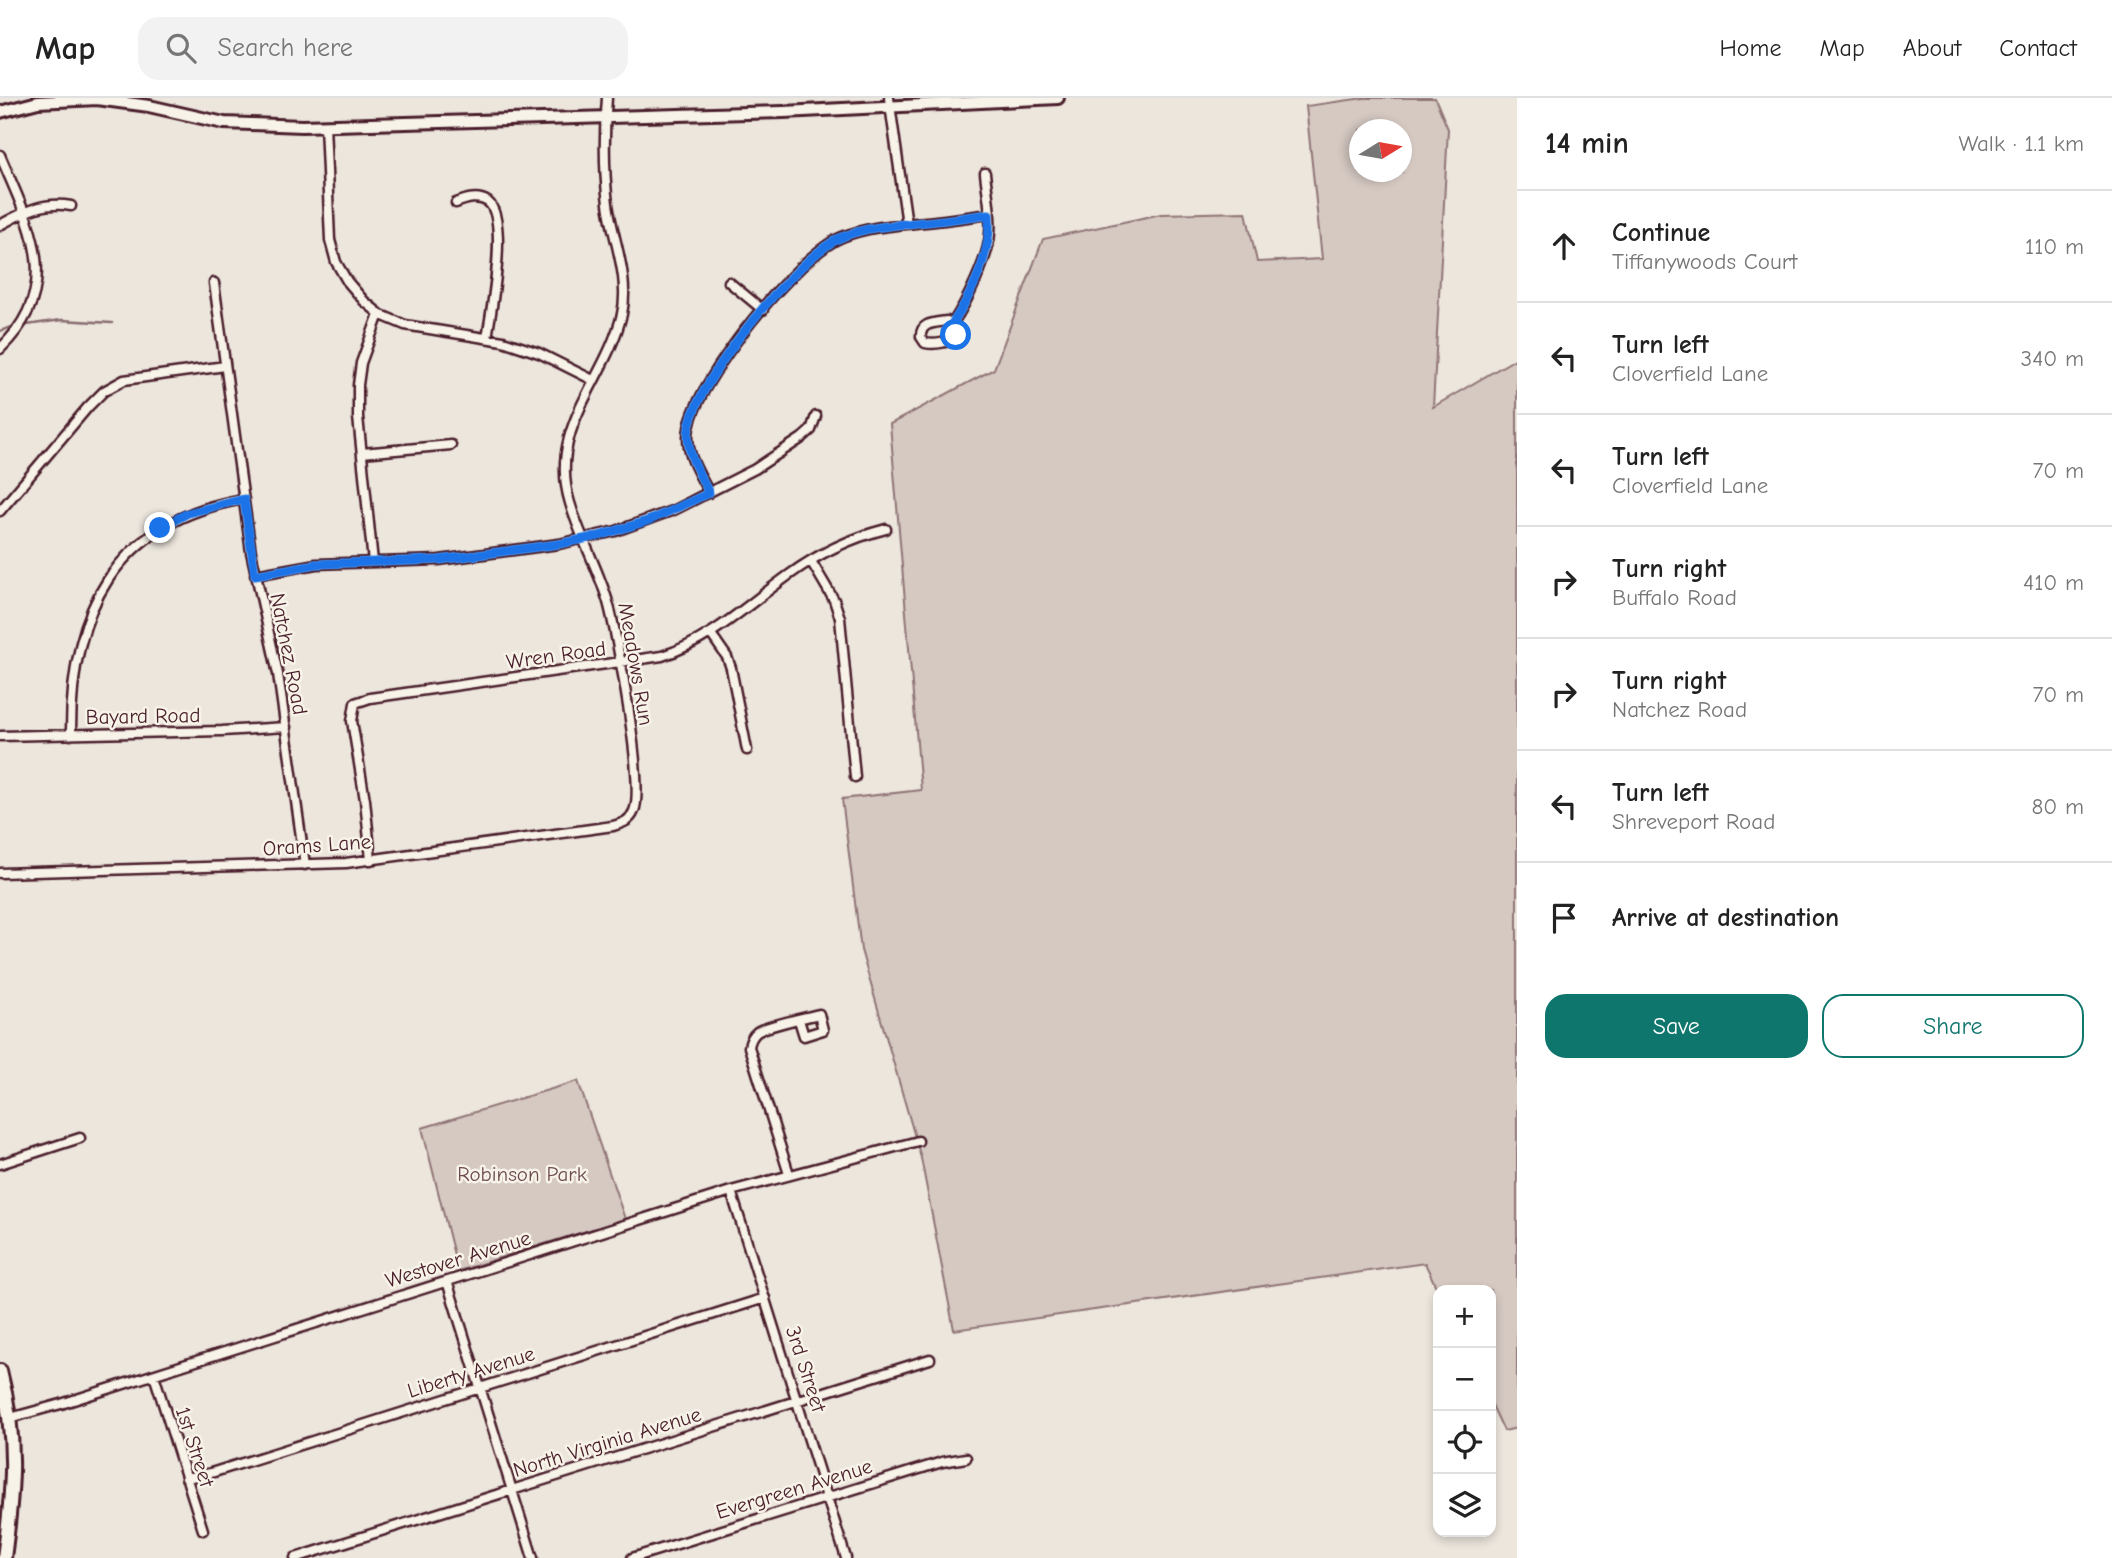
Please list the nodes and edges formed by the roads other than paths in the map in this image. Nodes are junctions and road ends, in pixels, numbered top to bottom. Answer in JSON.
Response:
{"nodes":[{"id":1,"x":607,"y":98,"type":"edge"},
{"id":2,"x":1058,"y":98,"type":"edge"},
{"id":3,"x":68,"y":99,"type":"edge"},
{"id":4,"x":889,"y":102,"type":"edge"},
{"id":5,"x":0,"y":112,"type":"edge"},
{"id":6,"x":605,"y":117,"type":"junction"},
{"id":7,"x":325,"y":125,"type":"junction"},
{"id":8,"x":0,"y":155,"type":"edge"},
{"id":9,"x":985,"y":173,"type":"dead end"},
{"id":10,"x":456,"y":203,"type":"dead end"},
{"id":11,"x":71,"y":206,"type":"dead end"},
{"id":12,"x":24,"y":213,"type":"junction"},
{"id":13,"x":989,"y":214,"type":"junction"},
{"id":14,"x":907,"y":224,"type":"junction"},
{"id":15,"x":0,"y":225,"type":"edge"},
{"id":16,"x":729,"y":282,"type":"dead end"},
{"id":17,"x":214,"y":283,"type":"dead end"},
{"id":18,"x":763,"y":310,"type":"junction"},
{"id":19,"x":379,"y":314,"type":"junction"},
{"id":20,"x":952,"y":324,"type":"dead end"},
{"id":21,"x":487,"y":338,"type":"junction"},
{"id":22,"x":0,"y":349,"type":"edge"},
{"id":23,"x":225,"y":366,"type":"junction"},
{"id":24,"x":593,"y":380,"type":"junction"},
{"id":25,"x":816,"y":416,"type":"dead end"},
{"id":26,"x":451,"y":445,"type":"dead end"},
{"id":27,"x":362,"y":453,"type":"junction"},
{"id":28,"x":709,"y":493,"type":"junction"},
{"id":29,"x":244,"y":499,"type":"junction"},
{"id":30,"x":0,"y":511,"type":"edge"},
{"id":31,"x":886,"y":528,"type":"dead end"},
{"id":32,"x":583,"y":539,"type":"junction"},
{"id":33,"x":811,"y":561,"type":"junction"},
{"id":34,"x":373,"y":562,"type":"junction"},
{"id":35,"x":255,"y":575,"type":"junction"},
{"id":36,"x":711,"y":634,"type":"junction"},
{"id":37,"x":620,"y":663,"type":"junction"},
{"id":38,"x":286,"y":727,"type":"junction"},
{"id":39,"x":71,"y":735,"type":"junction"},
{"id":40,"x":0,"y":736,"type":"edge"},
{"id":41,"x":747,"y":750,"type":"dead end"},
{"id":42,"x":855,"y":777,"type":"dead end"},
{"id":43,"x":631,"y":816,"type":"joint"},
{"id":44,"x":370,"y":860,"type":"junction"},
{"id":45,"x":305,"y":866,"type":"junction"},
{"id":46,"x":0,"y":873,"type":"edge"},
{"id":47,"x":799,"y":1020,"type":"dead end"},
{"id":48,"x":80,"y":1138,"type":"dead end"},
{"id":49,"x":918,"y":1141,"type":"dead end"},
{"id":50,"x":0,"y":1164,"type":"edge"},
{"id":51,"x":789,"y":1174,"type":"junction"},
{"id":52,"x":731,"y":1191,"type":"junction"},
{"id":53,"x":447,"y":1281,"type":"junction"},
{"id":54,"x":765,"y":1298,"type":"junction"},
{"id":55,"x":930,"y":1359,"type":"dead end"},
{"id":56,"x":0,"y":1371,"type":"edge"},
{"id":57,"x":154,"y":1374,"type":"junction"},
{"id":58,"x":480,"y":1388,"type":"junction"},
{"id":59,"x":797,"y":1401,"type":"junction"},
{"id":60,"x":10,"y":1418,"type":"junction"},
{"id":61,"x":966,"y":1458,"type":"dead end"},
{"id":62,"x":187,"y":1478,"type":"junction"},
{"id":63,"x":512,"y":1490,"type":"junction"},
{"id":64,"x":827,"y":1497,"type":"junction"},
{"id":65,"x":5,"y":1514,"type":"edge"},
{"id":66,"x":203,"y":1530,"type":"dead end"},
{"id":67,"x":4,"y":1558,"type":"edge"},
{"id":68,"x":295,"y":1558,"type":"edge"},
{"id":69,"x":533,"y":1558,"type":"edge"},
{"id":70,"x":632,"y":1558,"type":"edge"},
{"id":71,"x":846,"y":1558,"type":"edge"}],
"edges":[{"from":1,"to":6,"type":"street","name":"Meadows Run"},
{"from":2,"to":4,"type":"street"},
{"from":3,"to":5,"type":"street"},
{"from":3,"to":7,"type":"street"},
{"from":4,"to":6,"type":"street"},
{"from":4,"to":14,"type":"street"},
{"from":6,"to":7,"type":"street"},
{"from":6,"to":24,"type":"street","name":"Meadows Run"},
{"from":7,"to":19,"type":"street"},
{"from":8,"to":12,"type":"street"},
{"from":9,"to":13,"type":"street"},
{"from":10,"to":21,"type":"street"},
{"from":11,"to":12,"type":"street"},
{"from":12,"to":15,"type":"street"},
{"from":12,"to":22,"type":"street"},
{"from":13,"to":14,"type":"street"},
{"from":13,"to":20,"type":"street"},
{"from":14,"to":18,"type":"street"},
{"from":16,"to":18,"type":"street"},
{"from":17,"to":23,"type":"street","name":"Natchez Road"},
{"from":18,"to":28,"type":"street"},
{"from":19,"to":21,"type":"street"},
{"from":19,"to":27,"type":"street"},
{"from":21,"to":24,"type":"street"},
{"from":23,"to":29,"type":"street","name":"Natchez Road"},
{"from":23,"to":30,"type":"street"},
{"from":24,"to":32,"type":"street","name":"Meadows Run"},
{"from":25,"to":28,"type":"street"},
{"from":26,"to":27,"type":"street"},
{"from":27,"to":34,"type":"street"},
{"from":28,"to":32,"type":"street"},
{"from":29,"to":35,"type":"street","name":"Natchez Road"},
{"from":29,"to":39,"type":"street"},
{"from":31,"to":33,"type":"street","name":"Wren Road"},
{"from":32,"to":34,"type":"street"},
{"from":32,"to":37,"type":"street","name":"Meadows Run"},
{"from":33,"to":36,"type":"street","name":"Wren Road"},
{"from":33,"to":42,"type":"street"},
{"from":34,"to":35,"type":"street"},
{"from":35,"to":38,"type":"street","name":"Natchez Road"},
{"from":36,"to":37,"type":"street","name":"Wren Road"},
{"from":36,"to":41,"type":"street"},
{"from":37,"to":43,"type":"street","name":"Meadows Run"},
{"from":37,"to":44,"type":"street","name":"Wren Road"},
{"from":38,"to":39,"type":"street","name":"Bayard Road"},
{"from":38,"to":45,"type":"street","name":"Natchez Road"},
{"from":39,"to":40,"type":"street","name":"Bayard Road"},
{"from":43,"to":44,"type":"street","name":"Orams Lane"},
{"from":44,"to":45,"type":"street","name":"Orams Lane"},
{"from":45,"to":46,"type":"street","name":"Orams Lane"},
{"from":47,"to":51,"type":"street"},
{"from":48,"to":50,"type":"street"},
{"from":49,"to":51,"type":"street","name":"Westover Avenue"},
{"from":51,"to":52,"type":"street","name":"Westover Avenue"},
{"from":52,"to":53,"type":"street","name":"Westover Avenue"},
{"from":52,"to":54,"type":"street","name":"3rd Street"},
{"from":53,"to":57,"type":"street","name":"Westover Avenue"},
{"from":53,"to":58,"type":"street"},
{"from":54,"to":58,"type":"street","name":"Liberty Avenue"},
{"from":54,"to":59,"type":"street","name":"3rd Street"},
{"from":55,"to":59,"type":"street","name":"North Virginia Avenue"},
{"from":56,"to":60,"type":"main road"},
{"from":57,"to":60,"type":"street","name":"Westover Avenue"},
{"from":57,"to":62,"type":"street","name":"1st Street"},
{"from":58,"to":62,"type":"street","name":"Liberty Avenue"},
{"from":58,"to":63,"type":"street"},
{"from":59,"to":63,"type":"street","name":"North Virginia Avenue"},
{"from":59,"to":64,"type":"street","name":"3rd Street"},
{"from":60,"to":65,"type":"main road"},
{"from":61,"to":64,"type":"street","name":"Evergreen Avenue"},
{"from":62,"to":66,"type":"street","name":"1st Street"},
{"from":63,"to":68,"type":"street","name":"North Virginia Avenue"},
{"from":63,"to":69,"type":"street"},
{"from":64,"to":70,"type":"street","name":"Evergreen Avenue"},
{"from":64,"to":71,"type":"street","name":"3rd Street"},
{"from":65,"to":67,"type":"main road"}]}
